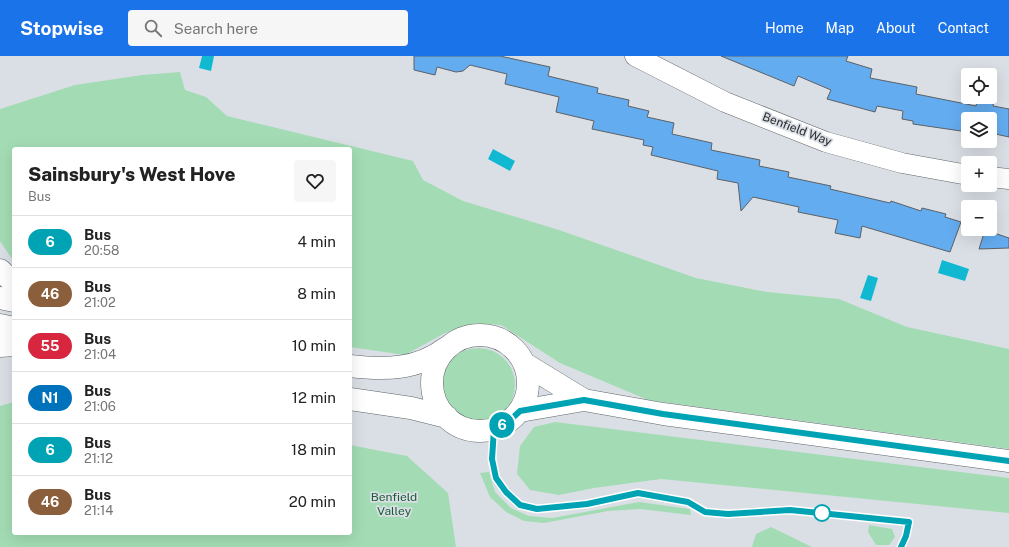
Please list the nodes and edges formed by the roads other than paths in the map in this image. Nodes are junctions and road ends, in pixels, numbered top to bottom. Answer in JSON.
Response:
{"nodes":[{"id":1,"x":635,"y":56,"type":"edge"},
{"id":2,"x":961,"y":174,"type":"edge"},
{"id":3,"x":997,"y":178,"type":"edge"},
{"id":4,"x":1009,"y":179,"type":"edge"},
{"id":5,"x":0,"y":270,"type":"edge"},
{"id":6,"x":12,"y":281,"type":"edge"},
{"id":7,"x":0,"y":298,"type":"edge"},
{"id":8,"x":12,"y":301,"type":"edge"},
{"id":9,"x":0,"y":324,"type":"edge"},
{"id":10,"x":12,"y":327,"type":"edge"},
{"id":11,"x":12,"y":345,"type":"edge"},
{"id":12,"x":0,"y":346,"type":"edge"},
{"id":13,"x":447,"y":347,"type":"junction"},
{"id":14,"x":525,"y":364,"type":"junction"},
{"id":15,"x":352,"y":366,"type":"edge"},
{"id":16,"x":352,"y":399,"type":"edge"},
{"id":17,"x":584,"y":400,"type":"junction"},
{"id":18,"x":520,"y":411,"type":"junction"},
{"id":19,"x":447,"y":417,"type":"junction"},
{"id":20,"x":1009,"y":461,"type":"edge"}],
"edges":[{"from":1,"to":2,"type":"street","name":"Benfield Way"},
{"from":3,"to":4,"type":"street"},
{"from":5,"to":6,"type":"highway"},
{"from":7,"to":8,"type":"highway"},
{"from":9,"to":10,"type":"highway"},
{"from":11,"to":12,"type":"highway"},
{"from":13,"to":14,"type":"highway"},
{"from":13,"to":15,"type":"highway"},
{"from":13,"to":19,"type":"highway"},
{"from":14,"to":17,"type":"highway"},
{"from":14,"to":18,"type":"highway"},
{"from":16,"to":19,"type":"highway"},
{"from":17,"to":18,"type":"highway"},
{"from":17,"to":20,"type":"highway"},
{"from":18,"to":19,"type":"highway"}]}
